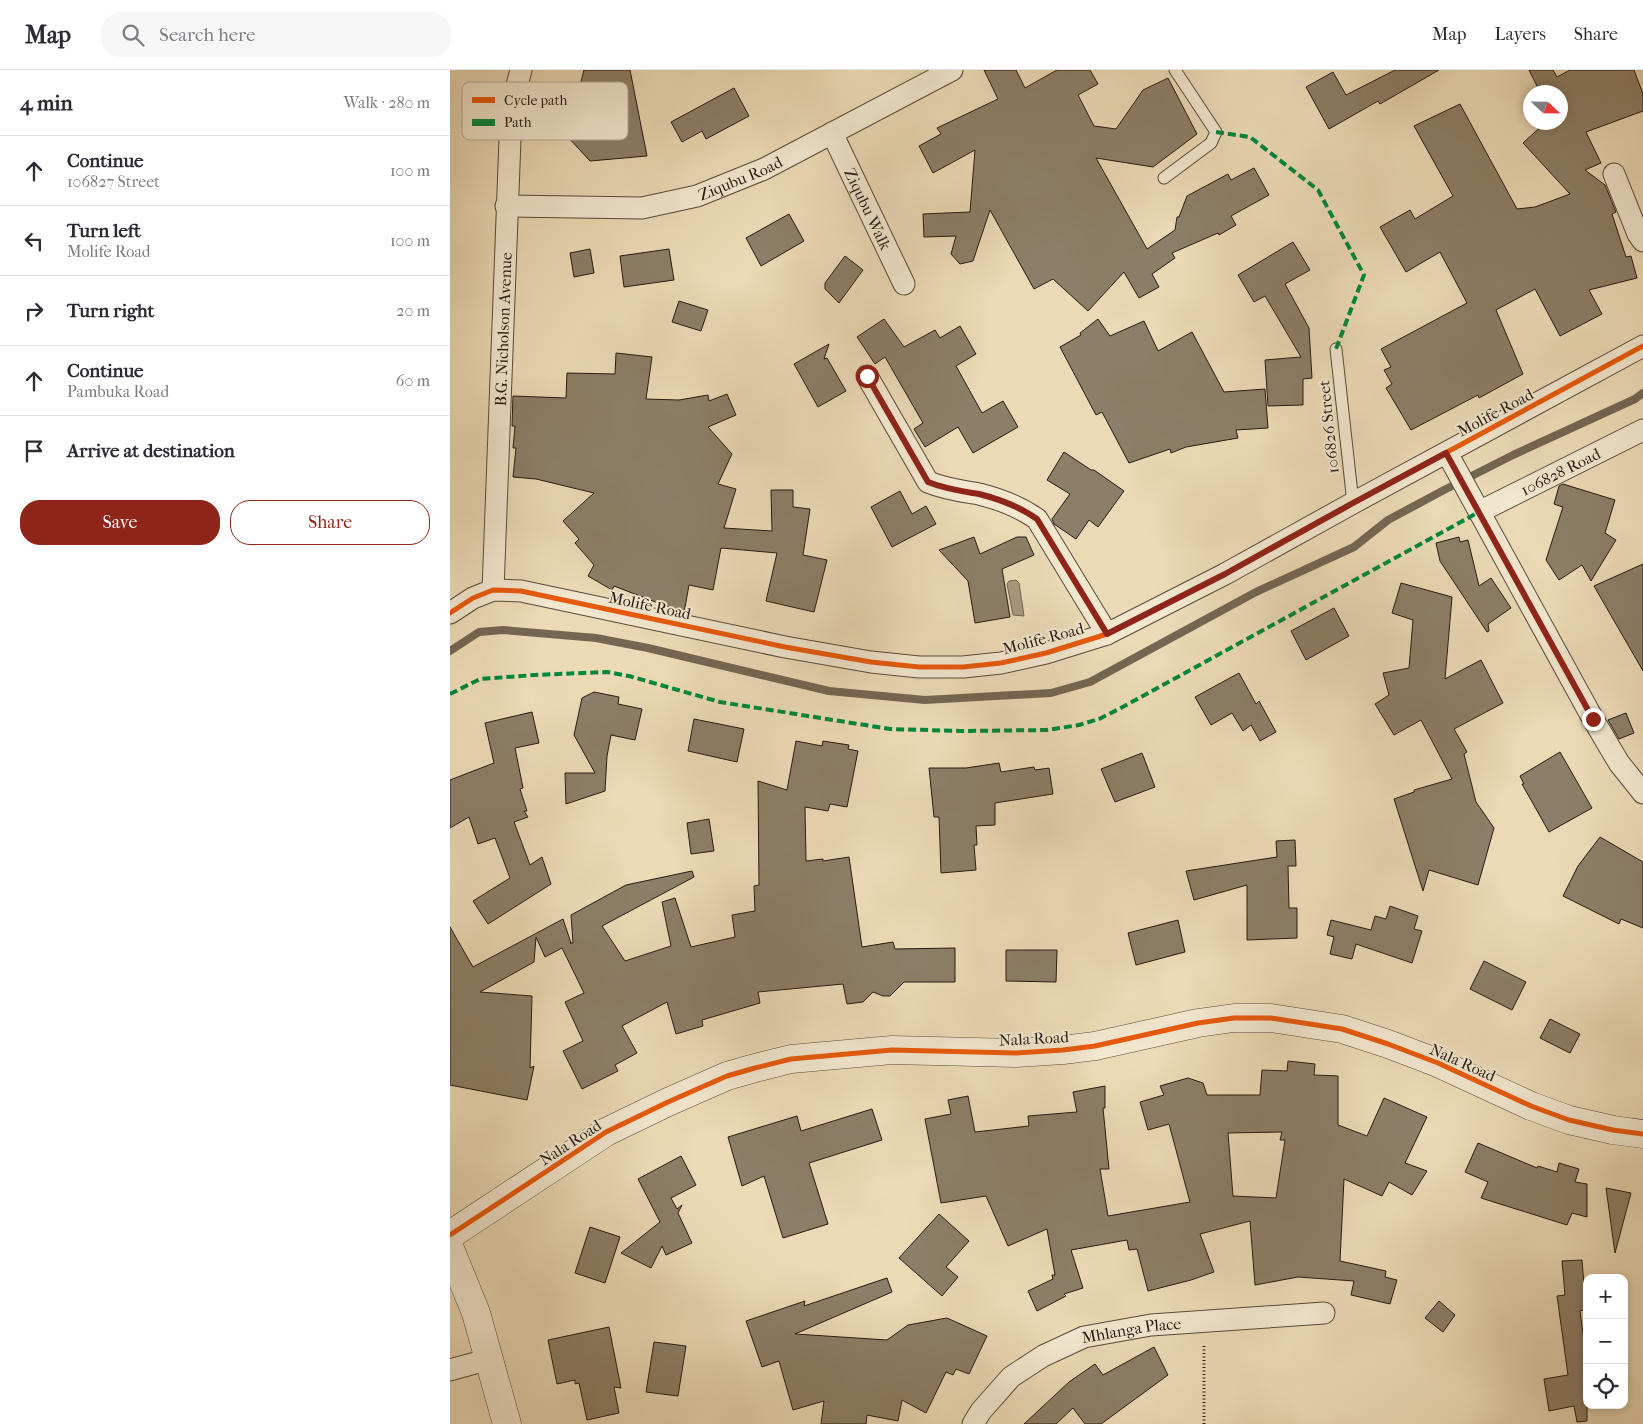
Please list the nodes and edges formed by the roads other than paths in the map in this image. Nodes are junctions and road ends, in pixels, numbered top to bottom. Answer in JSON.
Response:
{"nodes":[{"id":1,"x":952,"y":70,"type":"edge"},
{"id":2,"x":1175,"y":70,"type":"edge"},
{"id":3,"x":832,"y":133,"type":"junction"},
{"id":4,"x":510,"y":140,"type":"edge"},
{"id":5,"x":1614,"y":174,"type":"dead end"},
{"id":6,"x":1164,"y":178,"type":"dead end"},
{"id":7,"x":506,"y":206,"type":"junction"},
{"id":8,"x":1643,"y":241,"type":"edge"},
{"id":9,"x":904,"y":284,"type":"dead end"},
{"id":10,"x":1643,"y":346,"type":"edge"},
{"id":11,"x":1336,"y":348,"type":"dead end"},
{"id":12,"x":867,"y":376,"type":"dead end"},
{"id":13,"x":1643,"y":430,"type":"edge"},
{"id":14,"x":1449,"y":457,"type":"junction"},
{"id":15,"x":1353,"y":503,"type":"junction"},
{"id":16,"x":1476,"y":506,"type":"junction"},
{"id":17,"x":493,"y":590,"type":"junction"},
{"id":18,"x":450,"y":613,"type":"edge"},
{"id":19,"x":1107,"y":634,"type":"junction"},
{"id":20,"x":1643,"y":794,"type":"edge"},
{"id":21,"x":1643,"y":1134,"type":"edge"},
{"id":22,"x":450,"y":1235,"type":"edge"},
{"id":23,"x":450,"y":1249,"type":"edge"},
{"id":24,"x":1324,"y":1313,"type":"dead end"},
{"id":25,"x":490,"y":1359,"type":"junction"},
{"id":26,"x":450,"y":1370,"type":"edge"},
{"id":27,"x":507,"y":1424,"type":"edge"},
{"id":28,"x":973,"y":1424,"type":"edge"}],
"edges":[{"from":1,"to":3,"type":"street","name":"Ziqubu Road"},
{"from":2,"to":6,"type":"lane"},
{"from":3,"to":7,"type":"street","name":"Ziqubu Road"},
{"from":3,"to":9,"type":"street","name":"Ziqubu Walk"},
{"from":4,"to":7,"type":"street","name":"B.G. Nicholson Avenue"},
{"from":5,"to":8,"type":"street"},
{"from":7,"to":17,"type":"street","name":"B.G. Nicholson Avenue"},
{"from":10,"to":14,"type":"street","name":"Molife Road"},
{"from":11,"to":15,"type":"lane","name":"106826 Street"},
{"from":12,"to":19,"type":"street"},
{"from":13,"to":16,"type":"street","name":"106828 Road"},
{"from":14,"to":15,"type":"street","name":"Molife Road"},
{"from":14,"to":16,"type":"street"},
{"from":15,"to":19,"type":"street","name":"Molife Road"},
{"from":16,"to":20,"type":"street"},
{"from":17,"to":18,"type":"street","name":"Molife Road"},
{"from":17,"to":19,"type":"street","name":"Molife Road"},
{"from":21,"to":22,"type":"street","name":"Nala Road"},
{"from":23,"to":25,"type":"street"},
{"from":24,"to":28,"type":"street","name":"Mhlanga Place"},
{"from":25,"to":26,"type":"street"},
{"from":25,"to":27,"type":"street"}]}
